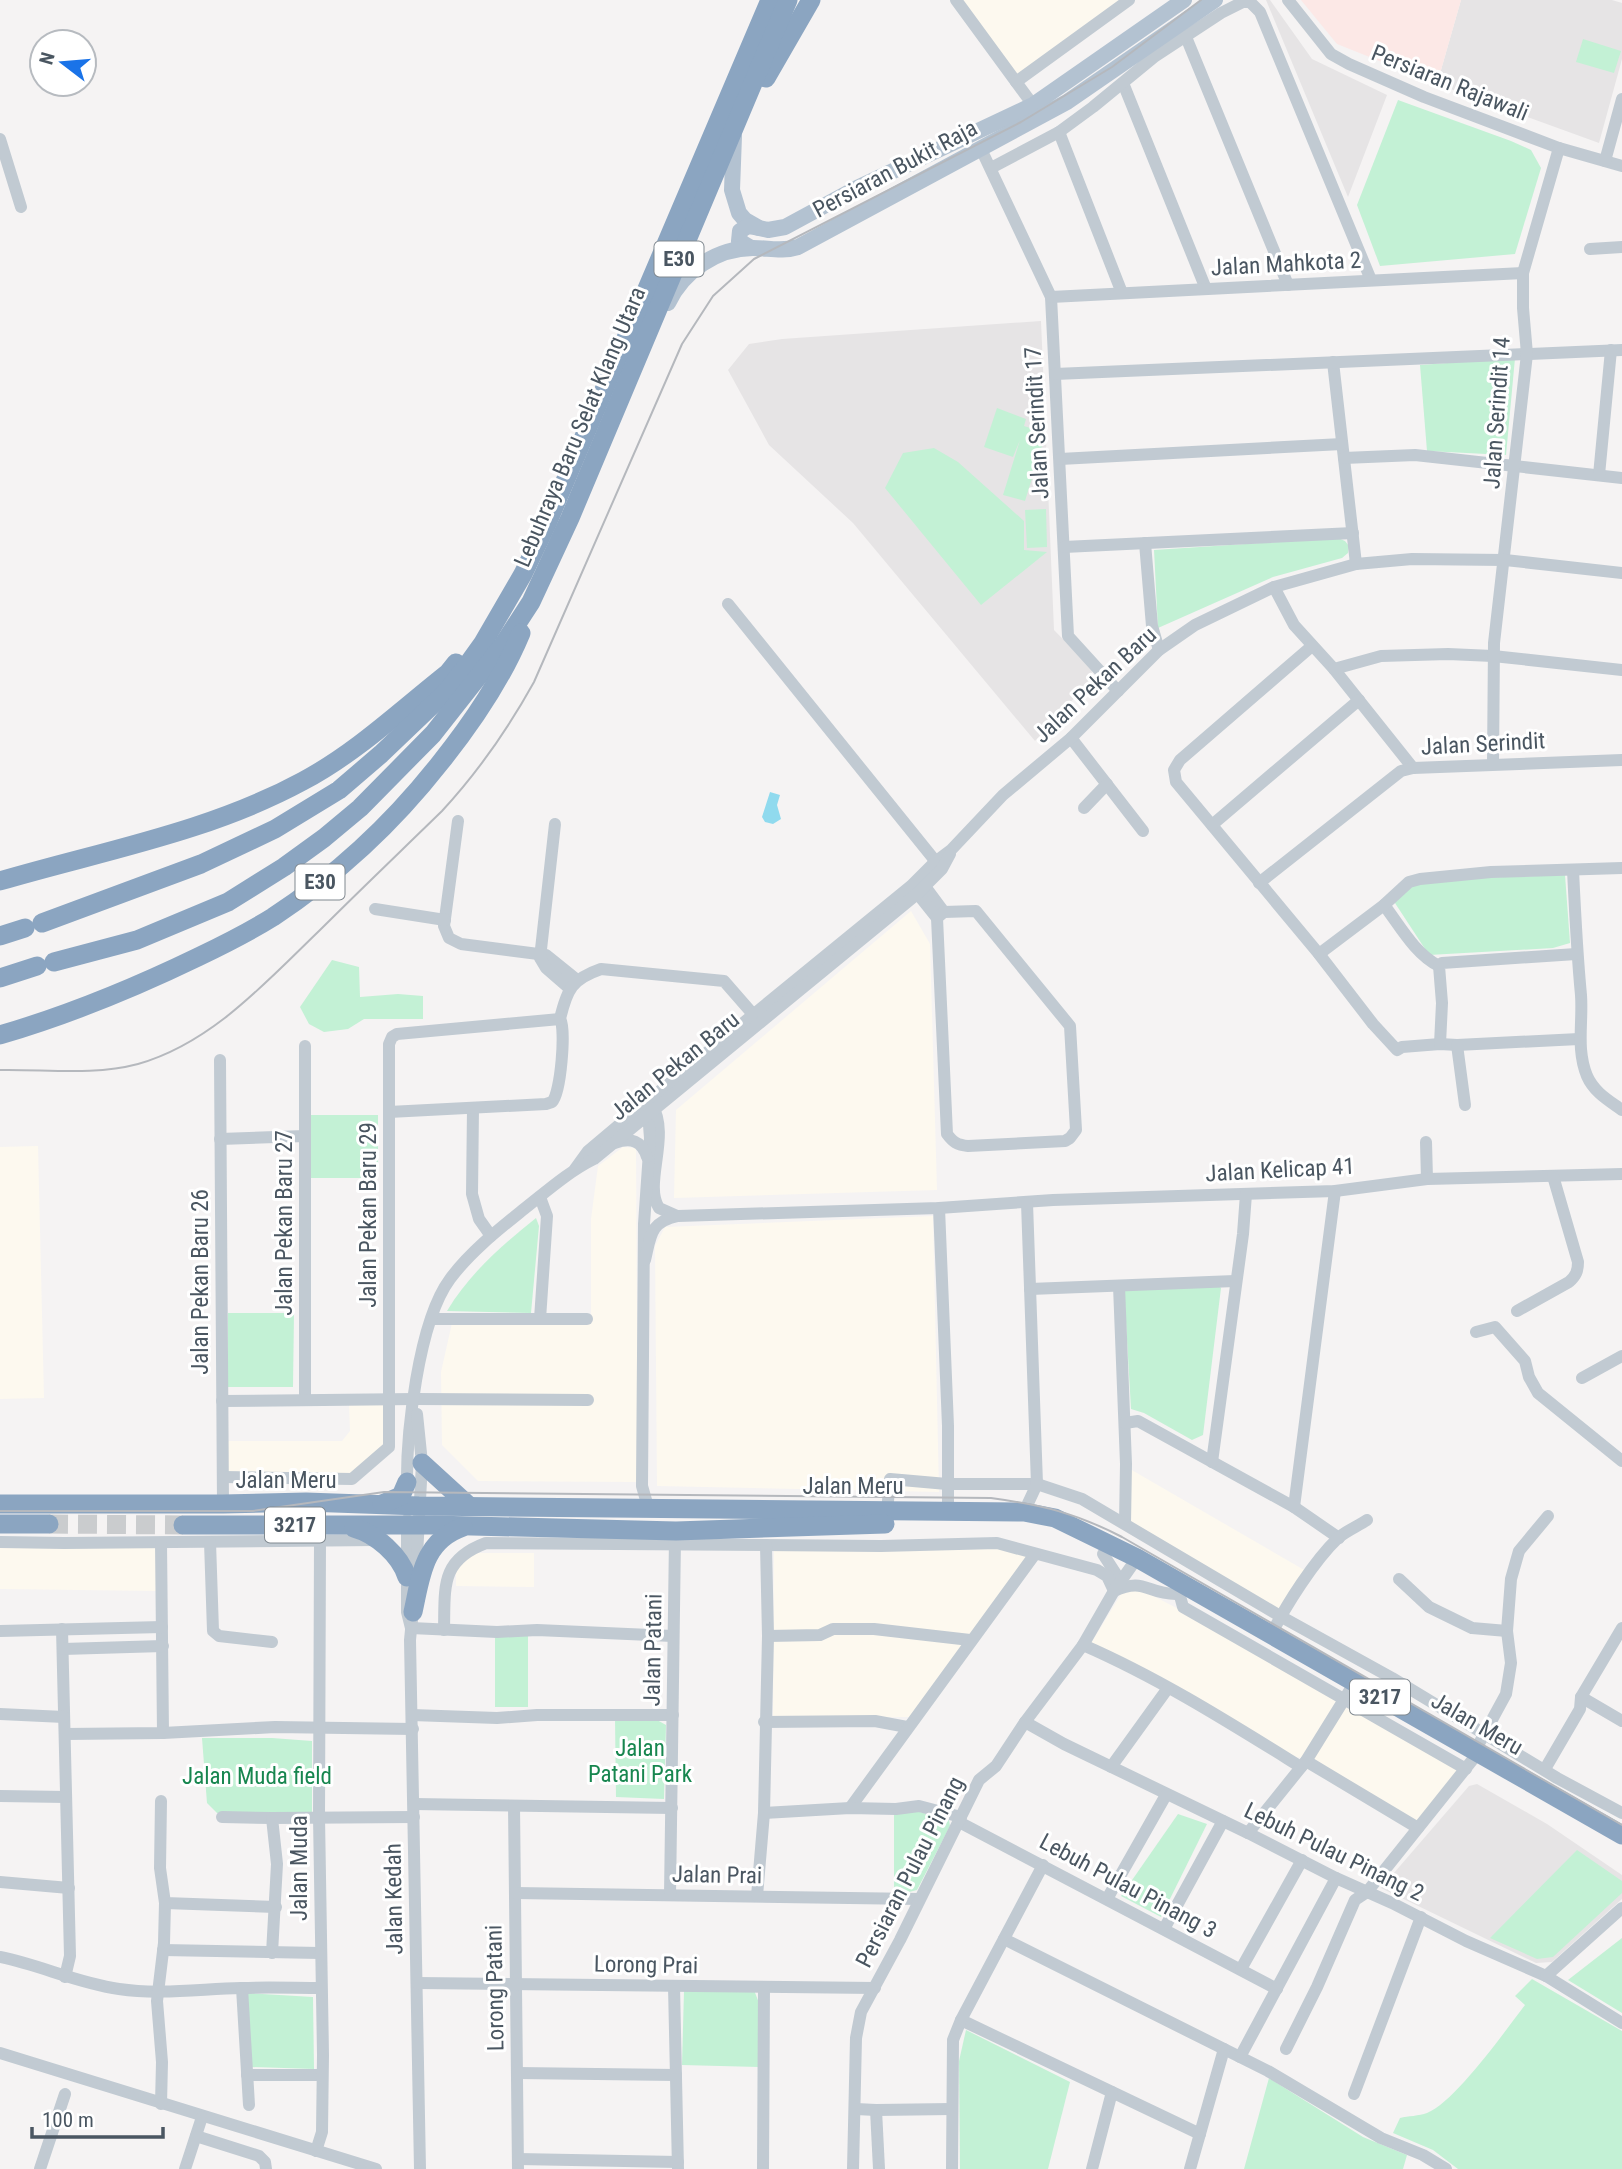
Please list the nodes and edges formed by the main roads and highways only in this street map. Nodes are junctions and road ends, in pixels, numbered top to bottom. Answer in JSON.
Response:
{"nodes":[{"id":1,"x":759,"y":0,"type":"edge"},
{"id":2,"x":770,"y":0,"type":"edge"},
{"id":3,"x":788,"y":0,"type":"edge"},
{"id":4,"x":811,"y":0,"type":"edge"},
{"id":5,"x":1184,"y":0,"type":"edge"},
{"id":6,"x":1215,"y":0,"type":"edge"},
{"id":7,"x":736,"y":79,"type":"junction"},
{"id":8,"x":734,"y":130,"type":"junction"},
{"id":9,"x":759,"y":228,"type":"junction"},
{"id":10,"x":751,"y":248,"type":"junction"},
{"id":11,"x":626,"y":382,"type":"junction"},
{"id":12,"x":523,"y":574,"type":"junction"},
{"id":13,"x":531,"y":602,"type":"junction"},
{"id":14,"x":0,"y":881,"type":"edge"},
{"id":15,"x":0,"y":936,"type":"edge"},
{"id":16,"x":0,"y":978,"type":"edge"},
{"id":17,"x":0,"y":1035,"type":"edge"},
{"id":18,"x":422,"y":1463,"type":"road end"},
{"id":19,"x":407,"y":1482,"type":"road end"},
{"id":20,"x":0,"y":1504,"type":"edge"},
{"id":21,"x":381,"y":1505,"type":"junction"},
{"id":22,"x":468,"y":1505,"type":"junction"},
{"id":23,"x":648,"y":1507,"type":"junction"},
{"id":24,"x":413,"y":1516,"type":"junction"},
{"id":25,"x":0,"y":1524,"type":"edge"},
{"id":26,"x":49,"y":1524,"type":"tunnel mouth"},
{"id":27,"x":183,"y":1525,"type":"tunnel mouth"},
{"id":28,"x":347,"y":1525,"type":"junction"},
{"id":29,"x":510,"y":1527,"type":"junction"},
{"id":30,"x":770,"y":1536,"type":"junction"},
{"id":31,"x":1134,"y":1563,"type":"junction"},
{"id":32,"x":407,"y":1577,"type":"road end"},
{"id":33,"x":412,"y":1620,"type":"road end"},
{"id":34,"x":1472,"y":1760,"type":"junction"},
{"id":35,"x":1622,"y":1835,"type":"edge"},
{"id":36,"x":1622,"y":1847,"type":"edge"}],
"edges":[{"from":1,"to":7,"type":"highway"},
{"from":2,"to":7,"type":"highway","name":"Lebuhraya Baru Selat Klang Utara","number":"E30"},
{"from":3,"to":8,"type":"highway","name":"Lebuhraya Baru Selat Klang Utara","number":"E30"},
{"from":4,"to":8,"type":"highway","number":"E30"},
{"from":5,"to":9,"type":"main road","name":"Persiaran Bukit Raja"},
{"from":6,"to":10,"type":"main road","name":"Persiaran Bukit Raja"},
{"from":7,"to":12,"type":"highway","name":"Lebuhraya Baru Selat Klang Utara","number":"E30"},
{"from":8,"to":9,"type":"main road"},
{"from":8,"to":11,"type":"highway","name":"Lebuhraya Baru Selat Klang Utara","number":"E30"},
{"from":9,"to":10,"type":"main road"},
{"from":10,"to":11,"type":"main road","name":"Persiaran Bukit Raja"},
{"from":11,"to":13,"type":"highway","name":"Lebuhraya Baru Selat Klang Utara","number":"E30"},
{"from":12,"to":14,"type":"highway","name":"Lebuhraya Baru Selat Klang Utara","number":"E30"},
{"from":12,"to":15,"type":"highway","name":"Lebuhraya Baru Selat Klang Utara","number":"E30"},
{"from":13,"to":16,"type":"highway","name":"Lebuhraya Baru Selat Klang Utara","number":"E30"},
{"from":13,"to":17,"type":"highway","name":"Lebuhraya Baru Selat Klang Utara","number":"E30"},
{"from":18,"to":22,"type":"highway"},
{"from":19,"to":21,"type":"highway"},
{"from":20,"to":21,"type":"highway","name":"Jalan Meru","number":"3217"},
{"from":21,"to":24,"type":"highway","name":"Jalan Meru","number":"3217"},
{"from":22,"to":23,"type":"highway","name":"Jalan Meru","number":"3217"},
{"from":22,"to":24,"type":"highway","name":"Jalan Meru","number":"3217"},
{"from":23,"to":30,"type":"highway"},
{"from":23,"to":31,"type":"highway","name":"Jalan Meru","number":"3217"},
{"from":24,"to":28,"type":"highway","name":"Jalan Meru","number":"3217"},
{"from":24,"to":29,"type":"highway","name":"Jalan Meru","number":"3217"},
{"from":25,"to":26,"type":"highway"},
{"from":27,"to":28,"type":"highway","name":"Jalan Meru","number":"3217"},
{"from":28,"to":32,"type":"highway"},
{"from":29,"to":30,"type":"highway","name":"Jalan Meru","number":"3217"},
{"from":29,"to":33,"type":"highway"},
{"from":30,"to":31,"type":"highway","name":"Jalan Meru","number":"3217"},
{"from":31,"to":34,"type":"highway","name":"Jalan Meru","number":"3217"},
{"from":31,"to":34,"type":"highway","name":"Jalan Meru","number":"3217"},
{"from":34,"to":35,"type":"highway","name":"Jalan Meru","number":"3217"},
{"from":34,"to":36,"type":"highway","name":"Jalan Meru","number":"3217"}]}
